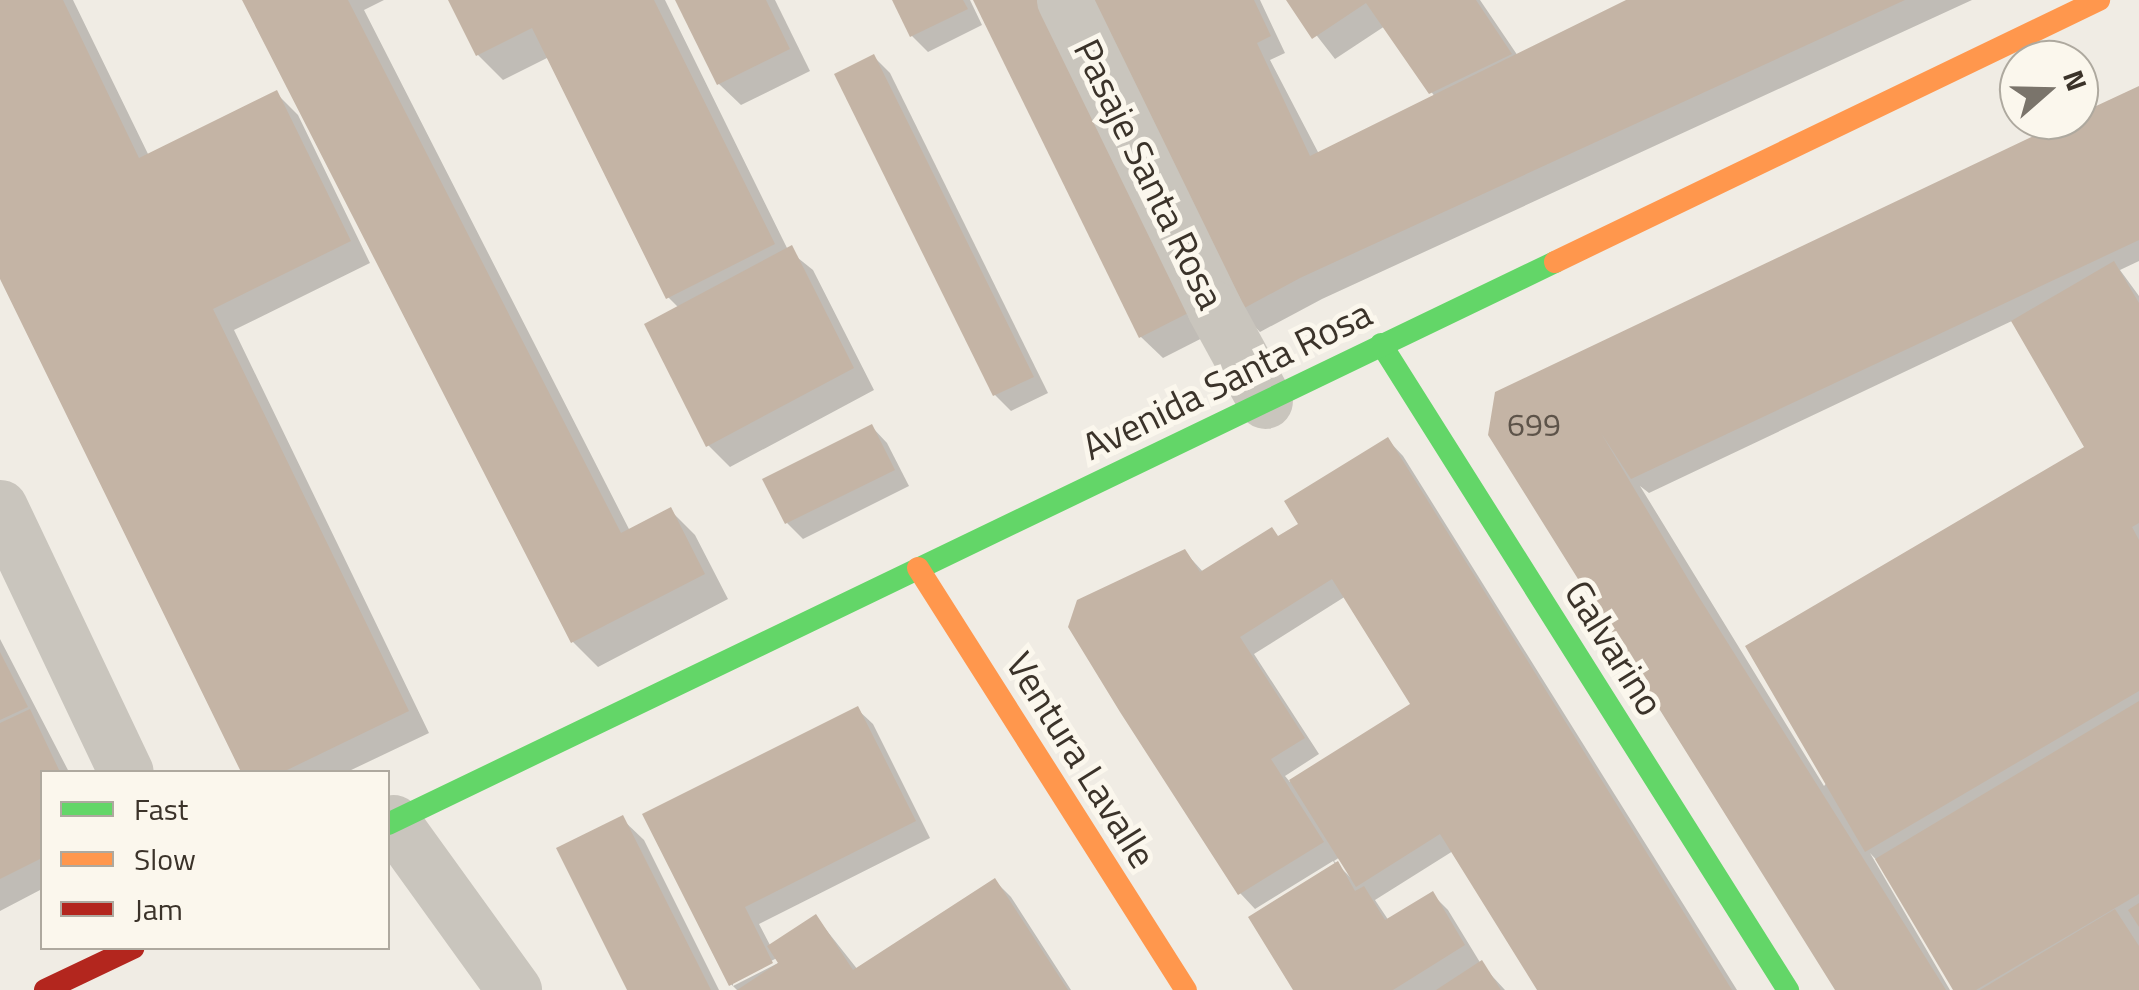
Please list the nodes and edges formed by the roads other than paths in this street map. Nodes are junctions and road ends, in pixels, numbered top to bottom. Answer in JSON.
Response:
{"nodes":[{"id":1,"x":1064,"y":0,"type":"edge"},
{"id":2,"x":2098,"y":0,"type":"edge"},
{"id":3,"x":1381,"y":344,"type":"junction"},
{"id":4,"x":1265,"y":400,"type":"junction"},
{"id":5,"x":0,"y":508,"type":"edge"},
{"id":6,"x":918,"y":568,"type":"junction"},
{"id":7,"x":125,"y":770,"type":"edge"},
{"id":8,"x":390,"y":823,"type":"edge"},
{"id":9,"x":128,"y":950,"type":"edge"},
{"id":10,"x":45,"y":990,"type":"edge"},
{"id":11,"x":514,"y":990,"type":"edge"},
{"id":12,"x":1186,"y":990,"type":"edge"},
{"id":13,"x":1788,"y":990,"type":"edge"}],
"edges":[{"from":1,"to":4,"type":"street","name":"Pasaje Santa Rosa"},
{"from":2,"to":3,"type":"main road","name":"Avenida Santa Rosa"},
{"from":3,"to":4,"type":"main road","name":"Avenida Santa Rosa"},
{"from":3,"to":13,"type":"main road","name":"Galvarino"},
{"from":4,"to":6,"type":"main road","name":"Avenida Santa Rosa"},
{"from":5,"to":7,"type":"street"},
{"from":6,"to":8,"type":"main road","name":"Avenida Santa Rosa"},
{"from":6,"to":12,"type":"main road","name":"Ventura Lavalle"},
{"from":8,"to":11,"type":"street"},
{"from":9,"to":10,"type":"main road"}]}
